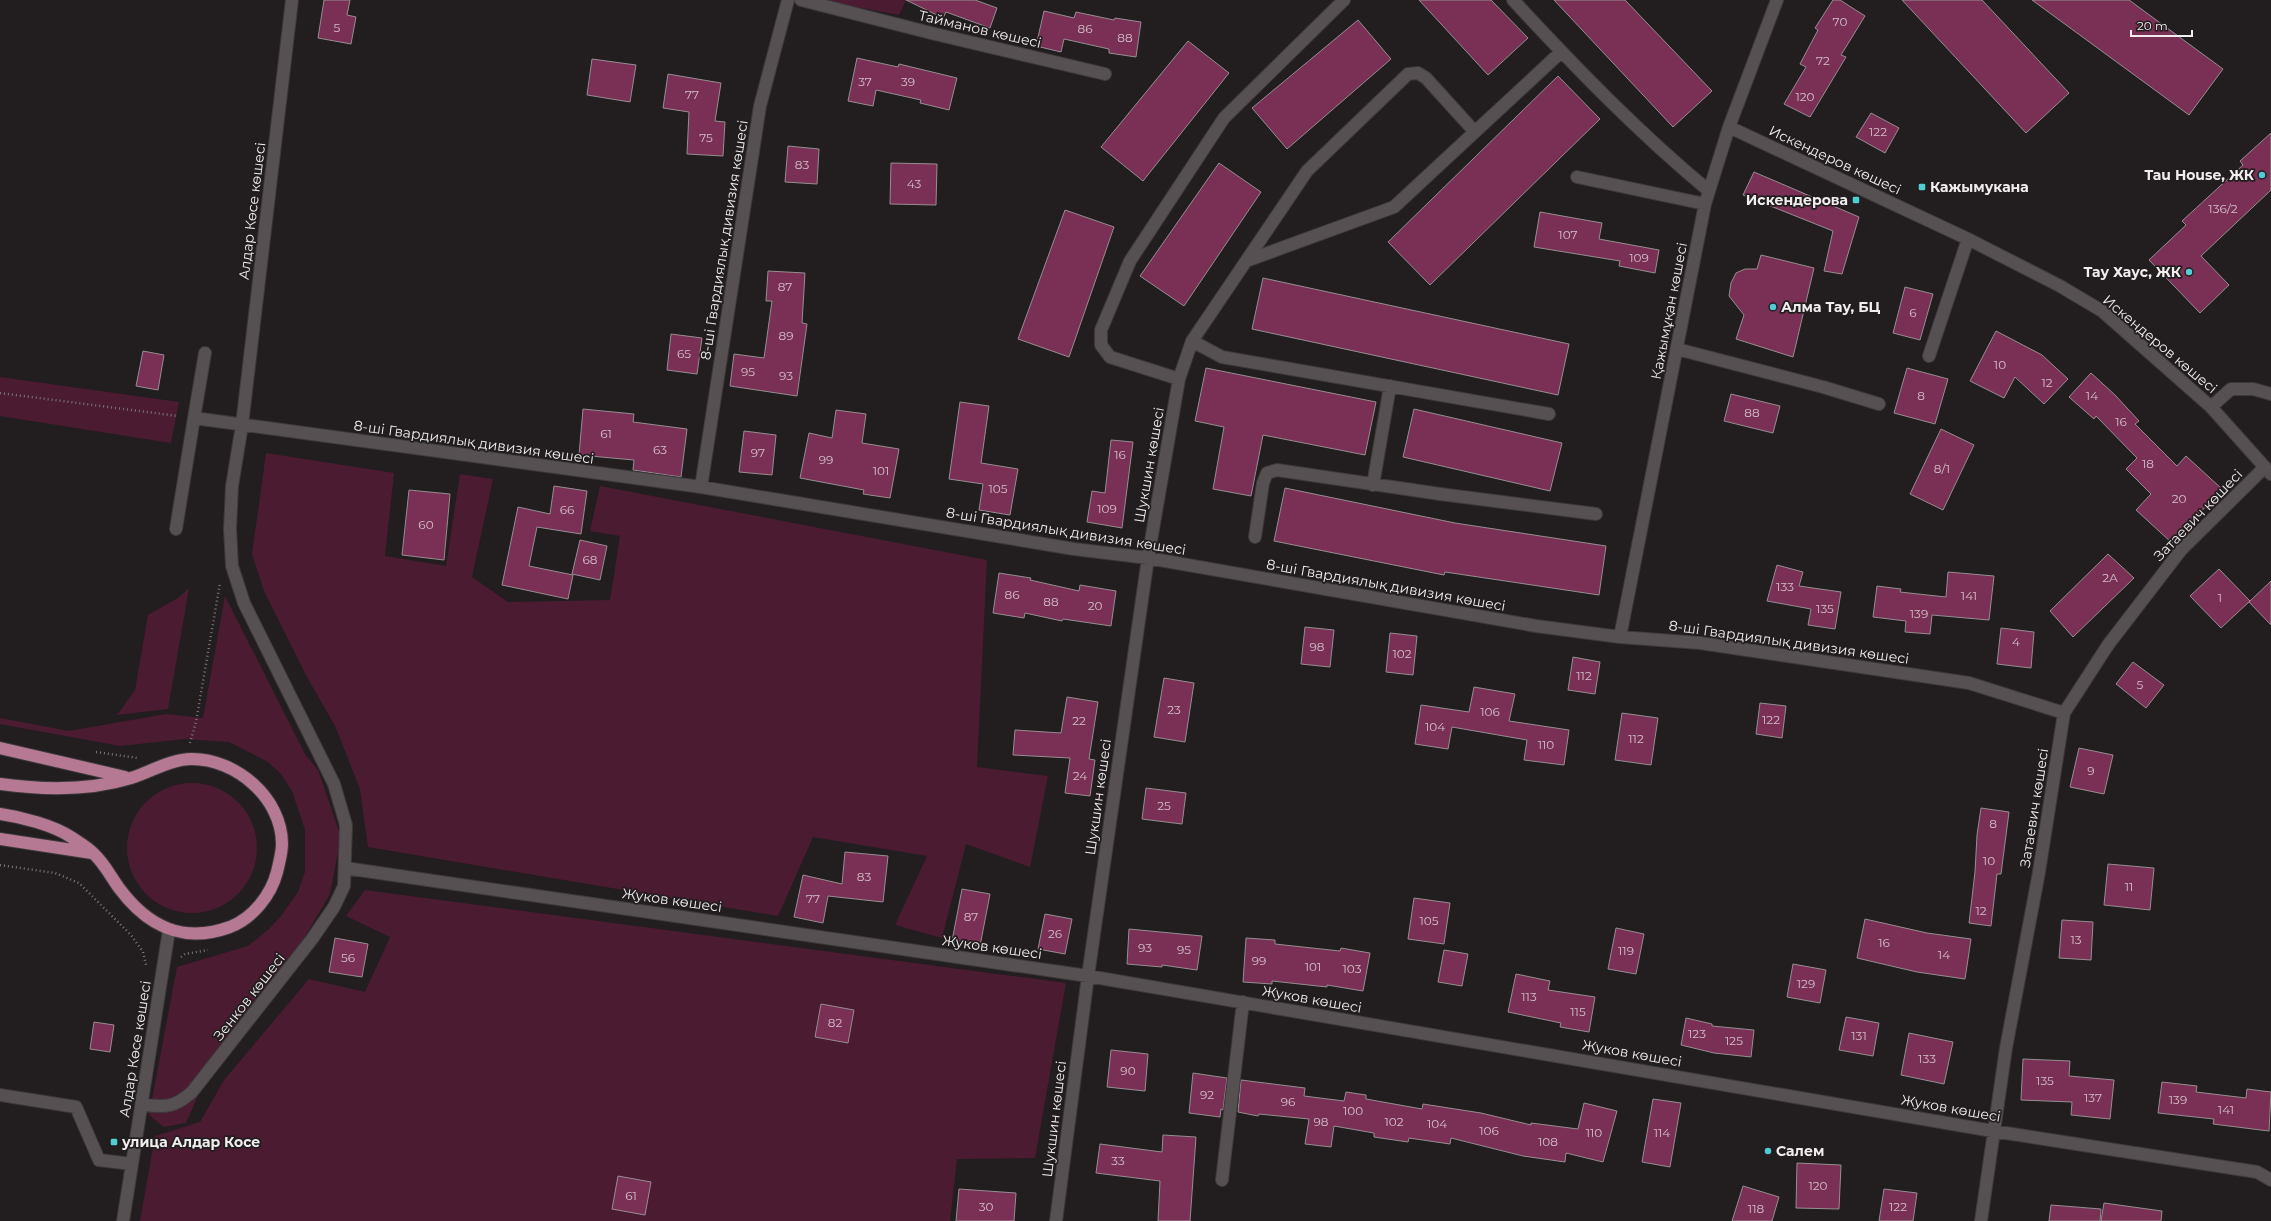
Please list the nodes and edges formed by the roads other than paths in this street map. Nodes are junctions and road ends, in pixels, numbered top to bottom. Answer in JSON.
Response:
{"nodes":[{"id":1,"x":292,"y":0,"type":"edge"},
{"id":2,"x":788,"y":0,"type":"edge"},
{"id":3,"x":801,"y":0,"type":"edge"},
{"id":4,"x":1344,"y":0,"type":"edge"},
{"id":5,"x":1513,"y":0,"type":"edge"},
{"id":6,"x":1778,"y":0,"type":"edge"},
{"id":7,"x":1561,"y":52,"type":"junction"},
{"id":8,"x":1105,"y":74,"type":"dead end"},
{"id":9,"x":1729,"y":127,"type":"junction"},
{"id":10,"x":1475,"y":132,"type":"junction"},
{"id":11,"x":1577,"y":177,"type":"dead end"},
{"id":12,"x":1709,"y":191,"type":"junction"},
{"id":13,"x":1705,"y":204,"type":"junction"},
{"id":14,"x":1968,"y":239,"type":"junction"},
{"id":15,"x":1246,"y":261,"type":"junction"},
{"id":16,"x":1192,"y":341,"type":"junction"},
{"id":17,"x":1677,"y":349,"type":"junction"},
{"id":18,"x":205,"y":353,"type":"dead end"},
{"id":19,"x":1929,"y":356,"type":"dead end"},
{"id":20,"x":1179,"y":379,"type":"junction"},
{"id":21,"x":1390,"y":386,"type":"junction"},
{"id":22,"x":2271,"y":394,"type":"edge"},
{"id":23,"x":1879,"y":404,"type":"dead end"},
{"id":24,"x":2211,"y":407,"type":"junction"},
{"id":25,"x":1549,"y":414,"type":"dead end"},
{"id":26,"x":194,"y":418,"type":"junction"},
{"id":27,"x":242,"y":425,"type":"junction"},
{"id":28,"x":2268,"y":471,"type":"edge"},
{"id":29,"x":1373,"y":485,"type":"junction"},
{"id":30,"x":701,"y":487,"type":"junction"},
{"id":31,"x":1596,"y":514,"type":"dead end"},
{"id":32,"x":176,"y":529,"type":"dead end"},
{"id":33,"x":1255,"y":537,"type":"dead end"},
{"id":34,"x":1148,"y":558,"type":"junction"},
{"id":35,"x":1620,"y":637,"type":"junction"},
{"id":36,"x":2064,"y":713,"type":"junction"},
{"id":37,"x":0,"y":748,"type":"edge"},
{"id":38,"x":130,"y":778,"type":"junction"},
{"id":39,"x":0,"y":784,"type":"edge"},
{"id":40,"x":0,"y":814,"type":"edge"},
{"id":41,"x":0,"y":839,"type":"edge"},
{"id":42,"x":94,"y":854,"type":"junction"},
{"id":43,"x":344,"y":868,"type":"junction"},
{"id":44,"x":169,"y":930,"type":"junction"},
{"id":45,"x":1088,"y":976,"type":"junction"},
{"id":46,"x":1243,"y":1002,"type":"junction"},
{"id":47,"x":0,"y":1095,"type":"edge"},
{"id":48,"x":143,"y":1105,"type":"junction"},
{"id":49,"x":1993,"y":1130,"type":"junction"},
{"id":50,"x":132,"y":1164,"type":"junction"},
{"id":51,"x":1222,"y":1180,"type":"dead end"},
{"id":52,"x":2271,"y":1180,"type":"edge"},
{"id":53,"x":123,"y":1221,"type":"edge"},
{"id":54,"x":1056,"y":1221,"type":"edge"},
{"id":55,"x":1981,"y":1221,"type":"edge"}],
"edges":[{"from":1,"to":27,"type":"street","name":"Алдар Көсе көшесі"},
{"from":2,"to":30,"type":"street","name":"8-ші Гвардиялық дивизия көшесі"},
{"from":3,"to":8,"type":"street","name":"Тайманов көшесі"},
{"from":4,"to":20,"type":"street"},
{"from":5,"to":7,"type":"street"},
{"from":6,"to":9,"type":"street","name":"Қажымұқан көшесі"},
{"from":7,"to":10,"type":"street"},
{"from":7,"to":12,"type":"street"},
{"from":9,"to":12,"type":"street","name":"Қажымұқан көшесі"},
{"from":9,"to":14,"type":"street","name":"Искендеров көшесі"},
{"from":10,"to":15,"type":"street"},
{"from":10,"to":15,"type":"street","name":"Шукшин көшесі"},
{"from":11,"to":13,"type":"street"},
{"from":12,"to":13,"type":"street","name":"Қажымұқан көшесі"},
{"from":13,"to":17,"type":"street","name":"Қажымұқан көшесі"},
{"from":14,"to":19,"type":"street"},
{"from":14,"to":24,"type":"street","name":"Искендеров көшесі"},
{"from":15,"to":16,"type":"street","name":"Шукшин көшесі"},
{"from":16,"to":20,"type":"street","name":"Шукшин көшесі"},
{"from":16,"to":21,"type":"street"},
{"from":17,"to":23,"type":"street"},
{"from":17,"to":35,"type":"street","name":"Қажымұқан көшесі"},
{"from":18,"to":26,"type":"street"},
{"from":20,"to":34,"type":"street","name":"Шукшин көшесі"},
{"from":21,"to":25,"type":"street"},
{"from":21,"to":29,"type":"street"},
{"from":22,"to":24,"type":"street"},
{"from":24,"to":28,"type":"street","name":"Искендеров көшесі"},
{"from":26,"to":27,"type":"street","name":"8-ші Гвардиялық дивизия көшесі"},
{"from":26,"to":32,"type":"street"},
{"from":27,"to":30,"type":"street","name":"8-ші Гвардиялық дивизия көшесі"},
{"from":27,"to":43,"type":"street","name":"Алдар Көсе көшесі"},
{"from":28,"to":36,"type":"street","name":"Затаевич көшесі"},
{"from":29,"to":31,"type":"street"},
{"from":29,"to":33,"type":"street"},
{"from":30,"to":34,"type":"street","name":"8-ші Гвардиялық дивизия көшесі"},
{"from":34,"to":35,"type":"street","name":"8-ші Гвардиялық дивизия көшесі"},
{"from":34,"to":45,"type":"street","name":"Шукшин көшесі"},
{"from":35,"to":36,"type":"street","name":"8-ші Гвардиялық дивизия көшесі"},
{"from":36,"to":49,"type":"street","name":"Затаевич көшесі"},
{"from":37,"to":38,"type":"main road"},
{"from":38,"to":39,"type":"main road"},
{"from":38,"to":44,"type":"main road"},
{"from":40,"to":42,"type":"main road"},
{"from":41,"to":42,"type":"main road"},
{"from":42,"to":44,"type":"main road"},
{"from":43,"to":45,"type":"street","name":"Жуков көшесі"},
{"from":43,"to":48,"type":"street","name":"Зенков көшесі"},
{"from":44,"to":48,"type":"street","name":"Алдар Көсе көшесі"},
{"from":45,"to":46,"type":"street","name":"Жуков көшесі"},
{"from":45,"to":54,"type":"street","name":"Шукшин көшесі"},
{"from":46,"to":49,"type":"street","name":"Жуков көшесі"},
{"from":46,"to":51,"type":"street"},
{"from":47,"to":50,"type":"street"},
{"from":48,"to":50,"type":"street","name":"Алдар Көсе көшесі"},
{"from":49,"to":52,"type":"street","name":"Жуков көшесі"},
{"from":49,"to":55,"type":"street","name":"Затаевич көшесі"},
{"from":50,"to":53,"type":"street","name":"Алдар Көсе көшесі"}]}
